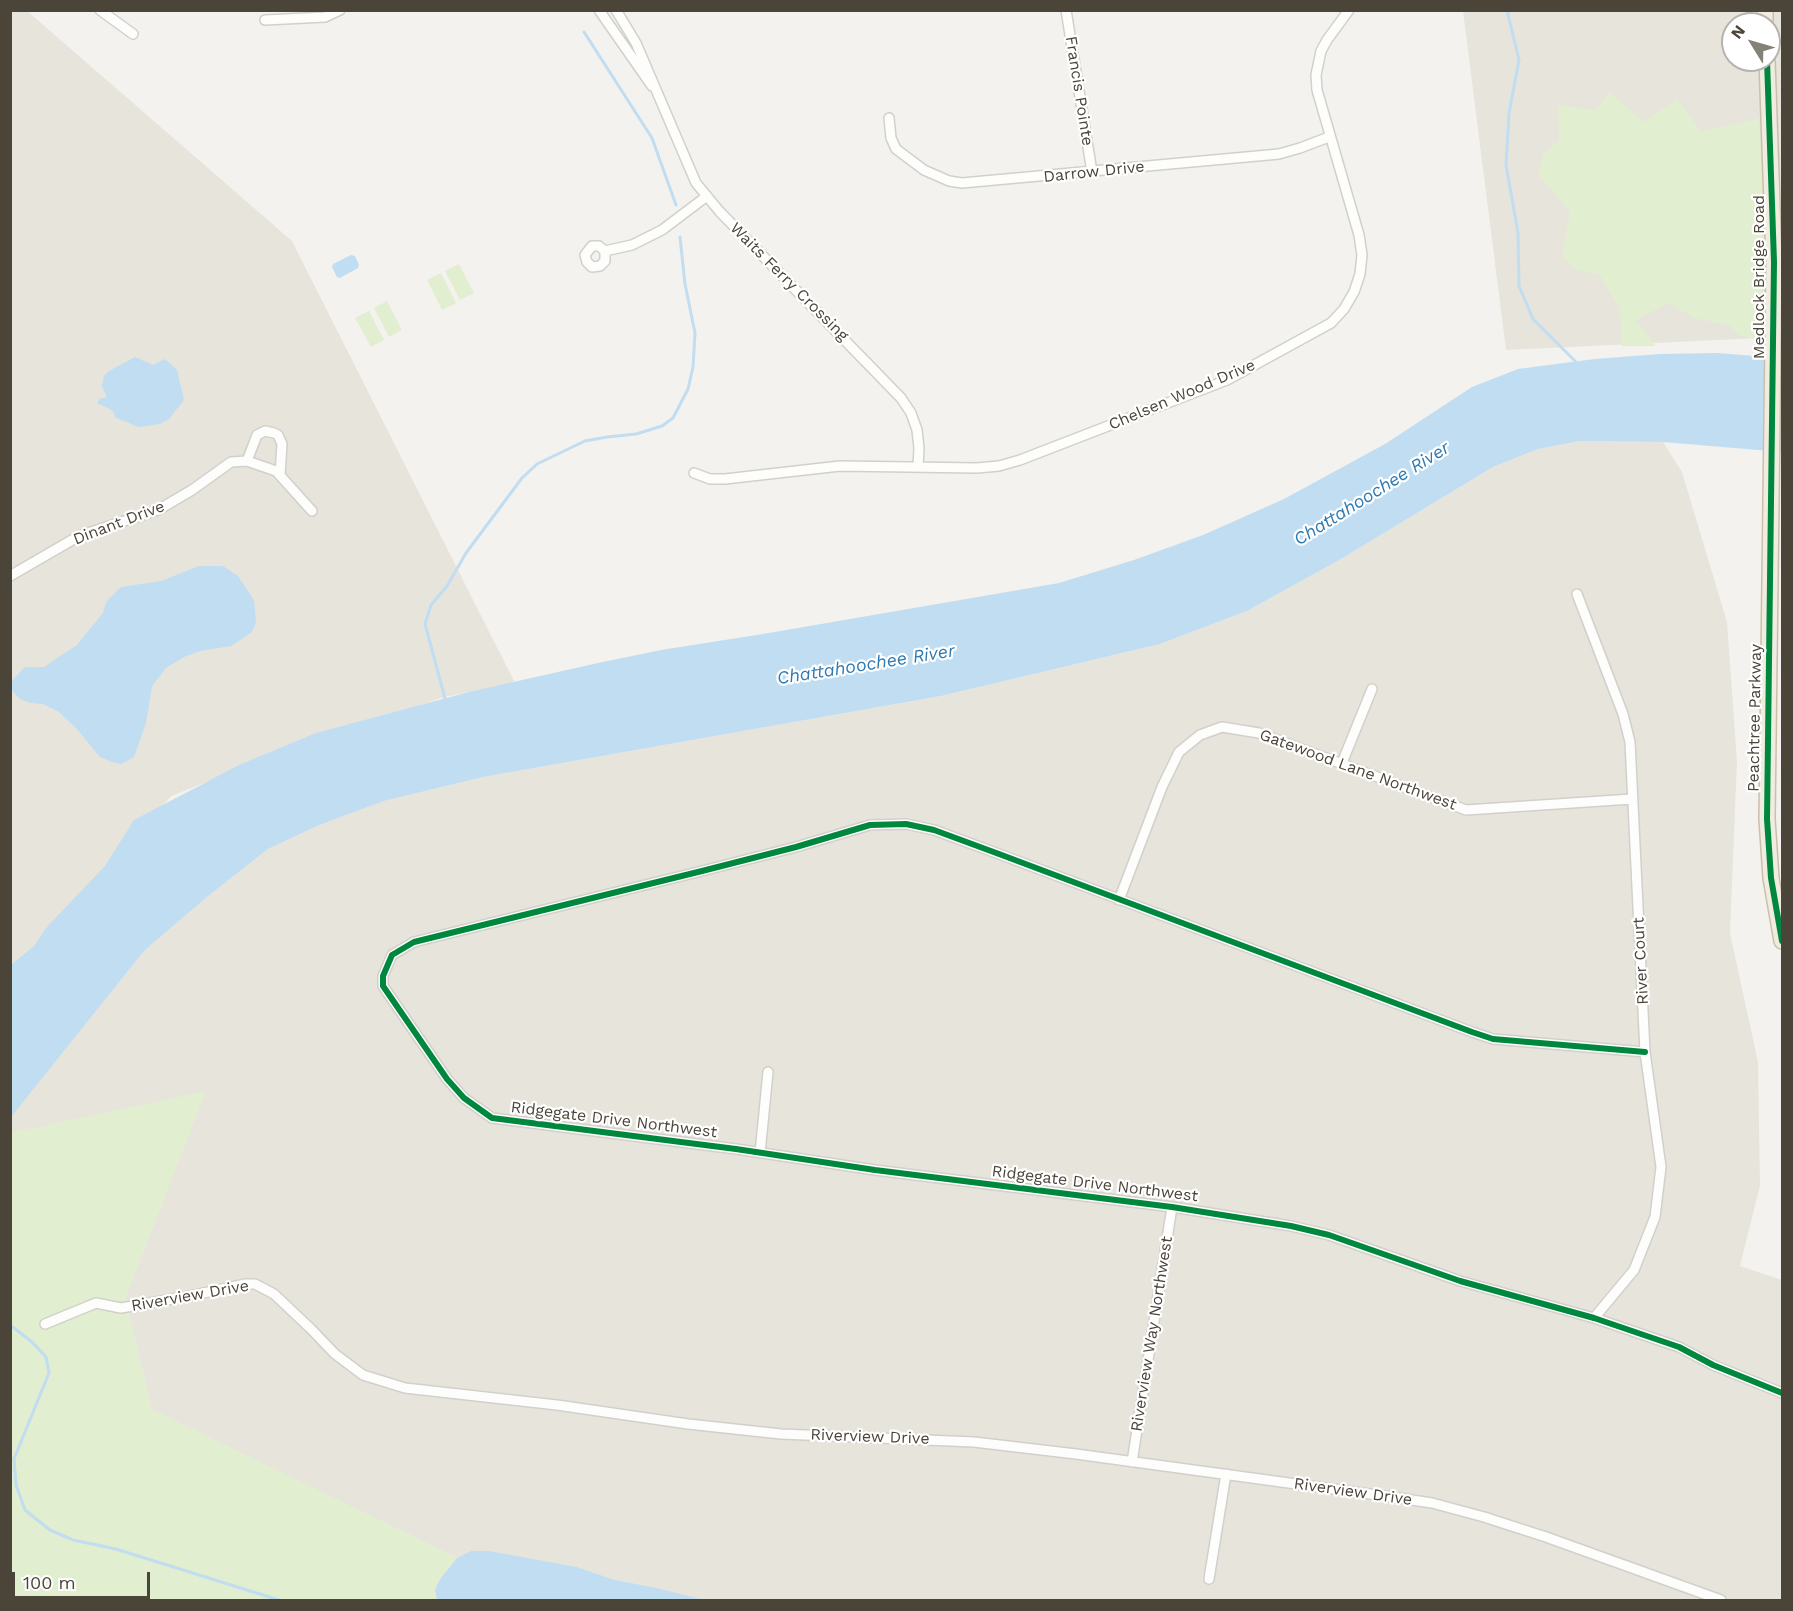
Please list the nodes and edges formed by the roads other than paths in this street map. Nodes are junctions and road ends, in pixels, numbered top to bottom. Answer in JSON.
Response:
{"nodes":[{"id":1,"x":100,"y":10,"type":"edge"},
{"id":2,"x":340,"y":10,"type":"edge"},
{"id":3,"x":598,"y":10,"type":"edge"},
{"id":4,"x":616,"y":10,"type":"edge"},
{"id":5,"x":1066,"y":10,"type":"edge"},
{"id":6,"x":1349,"y":10,"type":"edge"},
{"id":7,"x":265,"y":20,"type":"dead end"},
{"id":8,"x":133,"y":34,"type":"dead end"},
{"id":9,"x":1768,"y":72,"type":"edge"},
{"id":10,"x":657,"y":93,"type":"junction"},
{"id":11,"x":889,"y":118,"type":"dead end"},
{"id":12,"x":1329,"y":137,"type":"junction"},
{"id":13,"x":1092,"y":172,"type":"junction"},
{"id":14,"x":707,"y":195,"type":"junction"},
{"id":15,"x":1779,"y":201,"type":"edge"},
{"id":16,"x":605,"y":250,"type":"dead end"},
{"id":17,"x":247,"y":461,"type":"junction"},
{"id":18,"x":918,"y":467,"type":"junction"},
{"id":19,"x":694,"y":473,"type":"dead end"},
{"id":20,"x":280,"y":475,"type":"junction"},
{"id":21,"x":1770,"y":494,"type":"joint"},
{"id":22,"x":312,"y":511,"type":"dead end"},
{"id":23,"x":10,"y":576,"type":"edge"},
{"id":24,"x":1577,"y":594,"type":"dead end"},
{"id":25,"x":1372,"y":689,"type":"dead end"},
{"id":26,"x":1342,"y":763,"type":"junction"},
{"id":27,"x":1632,"y":799,"type":"junction"},
{"id":28,"x":1119,"y":900,"type":"junction"},
{"id":29,"x":1782,"y":941,"type":"edge"},
{"id":30,"x":1645,"y":1052,"type":"junction"},
{"id":31,"x":768,"y":1072,"type":"dead end"},
{"id":32,"x":760,"y":1153,"type":"junction"},
{"id":33,"x":1172,"y":1207,"type":"junction"},
{"id":34,"x":1594,"y":1318,"type":"junction"},
{"id":35,"x":45,"y":1324,"type":"dead end"},
{"id":36,"x":1782,"y":1393,"type":"edge"},
{"id":37,"x":1132,"y":1462,"type":"junction"},
{"id":38,"x":1226,"y":1474,"type":"junction"},
{"id":39,"x":1209,"y":1579,"type":"dead end"},
{"id":40,"x":1721,"y":1600,"type":"edge"}],
"edges":[{"from":1,"to":8,"type":"street"},
{"from":2,"to":7,"type":"street"},
{"from":3,"to":10,"type":"street","name":"Waits Ferry Crossing"},
{"from":4,"to":10,"type":"street","name":"Waits Ferry Crossing"},
{"from":5,"to":13,"type":"street","name":"Francis Pointe"},
{"from":6,"to":12,"type":"street","name":"Chelsen Wood Drive"},
{"from":9,"to":15,"type":"highway","name":"Medlock Bridge Road"},
{"from":10,"to":14,"type":"street","name":"Waits Ferry Crossing"},
{"from":11,"to":13,"type":"street","name":"Darrow Drive"},
{"from":12,"to":13,"type":"street","name":"Darrow Drive"},
{"from":12,"to":18,"type":"street","name":"Chelsen Wood Drive"},
{"from":14,"to":16,"type":"street"},
{"from":14,"to":18,"type":"street","name":"Waits Ferry Crossing"},
{"from":15,"to":21,"type":"highway","name":"Medlock Bridge Road"},
{"from":17,"to":20,"type":"street"},
{"from":17,"to":20,"type":"street"},
{"from":17,"to":23,"type":"street","name":"Dinant Drive"},
{"from":18,"to":19,"type":"street","name":"Chelsen Wood Drive"},
{"from":20,"to":22,"type":"street"},
{"from":21,"to":29,"type":"highway","name":"Peachtree Parkway"},
{"from":24,"to":27,"type":"street","name":"River Court"},
{"from":25,"to":26,"type":"street"},
{"from":26,"to":27,"type":"street","name":"Gatewood Lane Northwest"},
{"from":26,"to":28,"type":"street","name":"Gatewood Lane Northwest"},
{"from":27,"to":30,"type":"street","name":"River Court"},
{"from":28,"to":30,"type":"street","name":"Ridgegate Drive Northwest"},
{"from":28,"to":32,"type":"street","name":"Ridgegate Drive Northwest"},
{"from":30,"to":34,"type":"street","name":"River Court"},
{"from":31,"to":32,"type":"street"},
{"from":32,"to":33,"type":"street","name":"Ridgegate Drive Northwest"},
{"from":33,"to":34,"type":"street","name":"Ridgegate Drive Northwest"},
{"from":33,"to":37,"type":"street","name":"Riverview Way Northwest"},
{"from":34,"to":36,"type":"street","name":"Ridgegate Drive Northwest"},
{"from":35,"to":37,"type":"street","name":"Riverview Drive"},
{"from":37,"to":38,"type":"street","name":"Riverview Drive"},
{"from":38,"to":39,"type":"street"},
{"from":38,"to":40,"type":"street","name":"Riverview Drive"}]}
